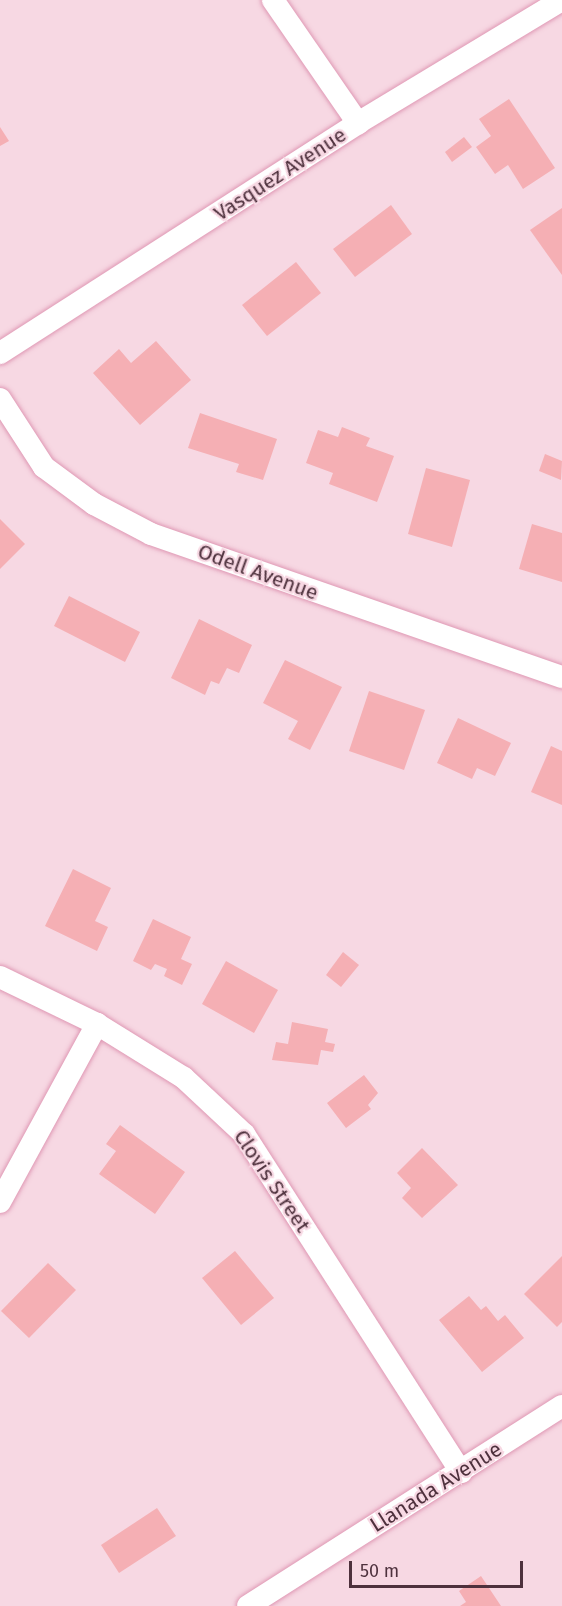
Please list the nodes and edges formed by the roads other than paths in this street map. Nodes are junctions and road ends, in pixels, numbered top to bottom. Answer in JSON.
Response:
{"nodes":[{"id":1,"x":273,"y":0,"type":"edge"},
{"id":2,"x":559,"y":9,"type":"edge"},
{"id":3,"x":358,"y":123,"type":"junction"},
{"id":4,"x":0,"y":353,"type":"edge"},
{"id":5,"x":0,"y":399,"type":"edge"},
{"id":6,"x":562,"y":677,"type":"edge"},
{"id":7,"x":0,"y":977,"type":"edge"},
{"id":8,"x":97,"y":1024,"type":"junction"},
{"id":9,"x":0,"y":1202,"type":"edge"},
{"id":10,"x":562,"y":1406,"type":"edge"},
{"id":11,"x":461,"y":1472,"type":"junction"},
{"id":12,"x":248,"y":1606,"type":"edge"}],
"edges":[{"from":1,"to":3,"type":"street"},
{"from":2,"to":3,"type":"street","name":"Vasquez Avenue"},
{"from":3,"to":4,"type":"street","name":"Vasquez Avenue"},
{"from":5,"to":6,"type":"street","name":"Odell Avenue"},
{"from":7,"to":8,"type":"street","name":"Clovis Street"},
{"from":8,"to":9,"type":"street"},
{"from":8,"to":11,"type":"street","name":"Clovis Street"},
{"from":10,"to":11,"type":"street","name":"Llanada Avenue"},
{"from":11,"to":12,"type":"street","name":"Llanada Avenue"}]}
